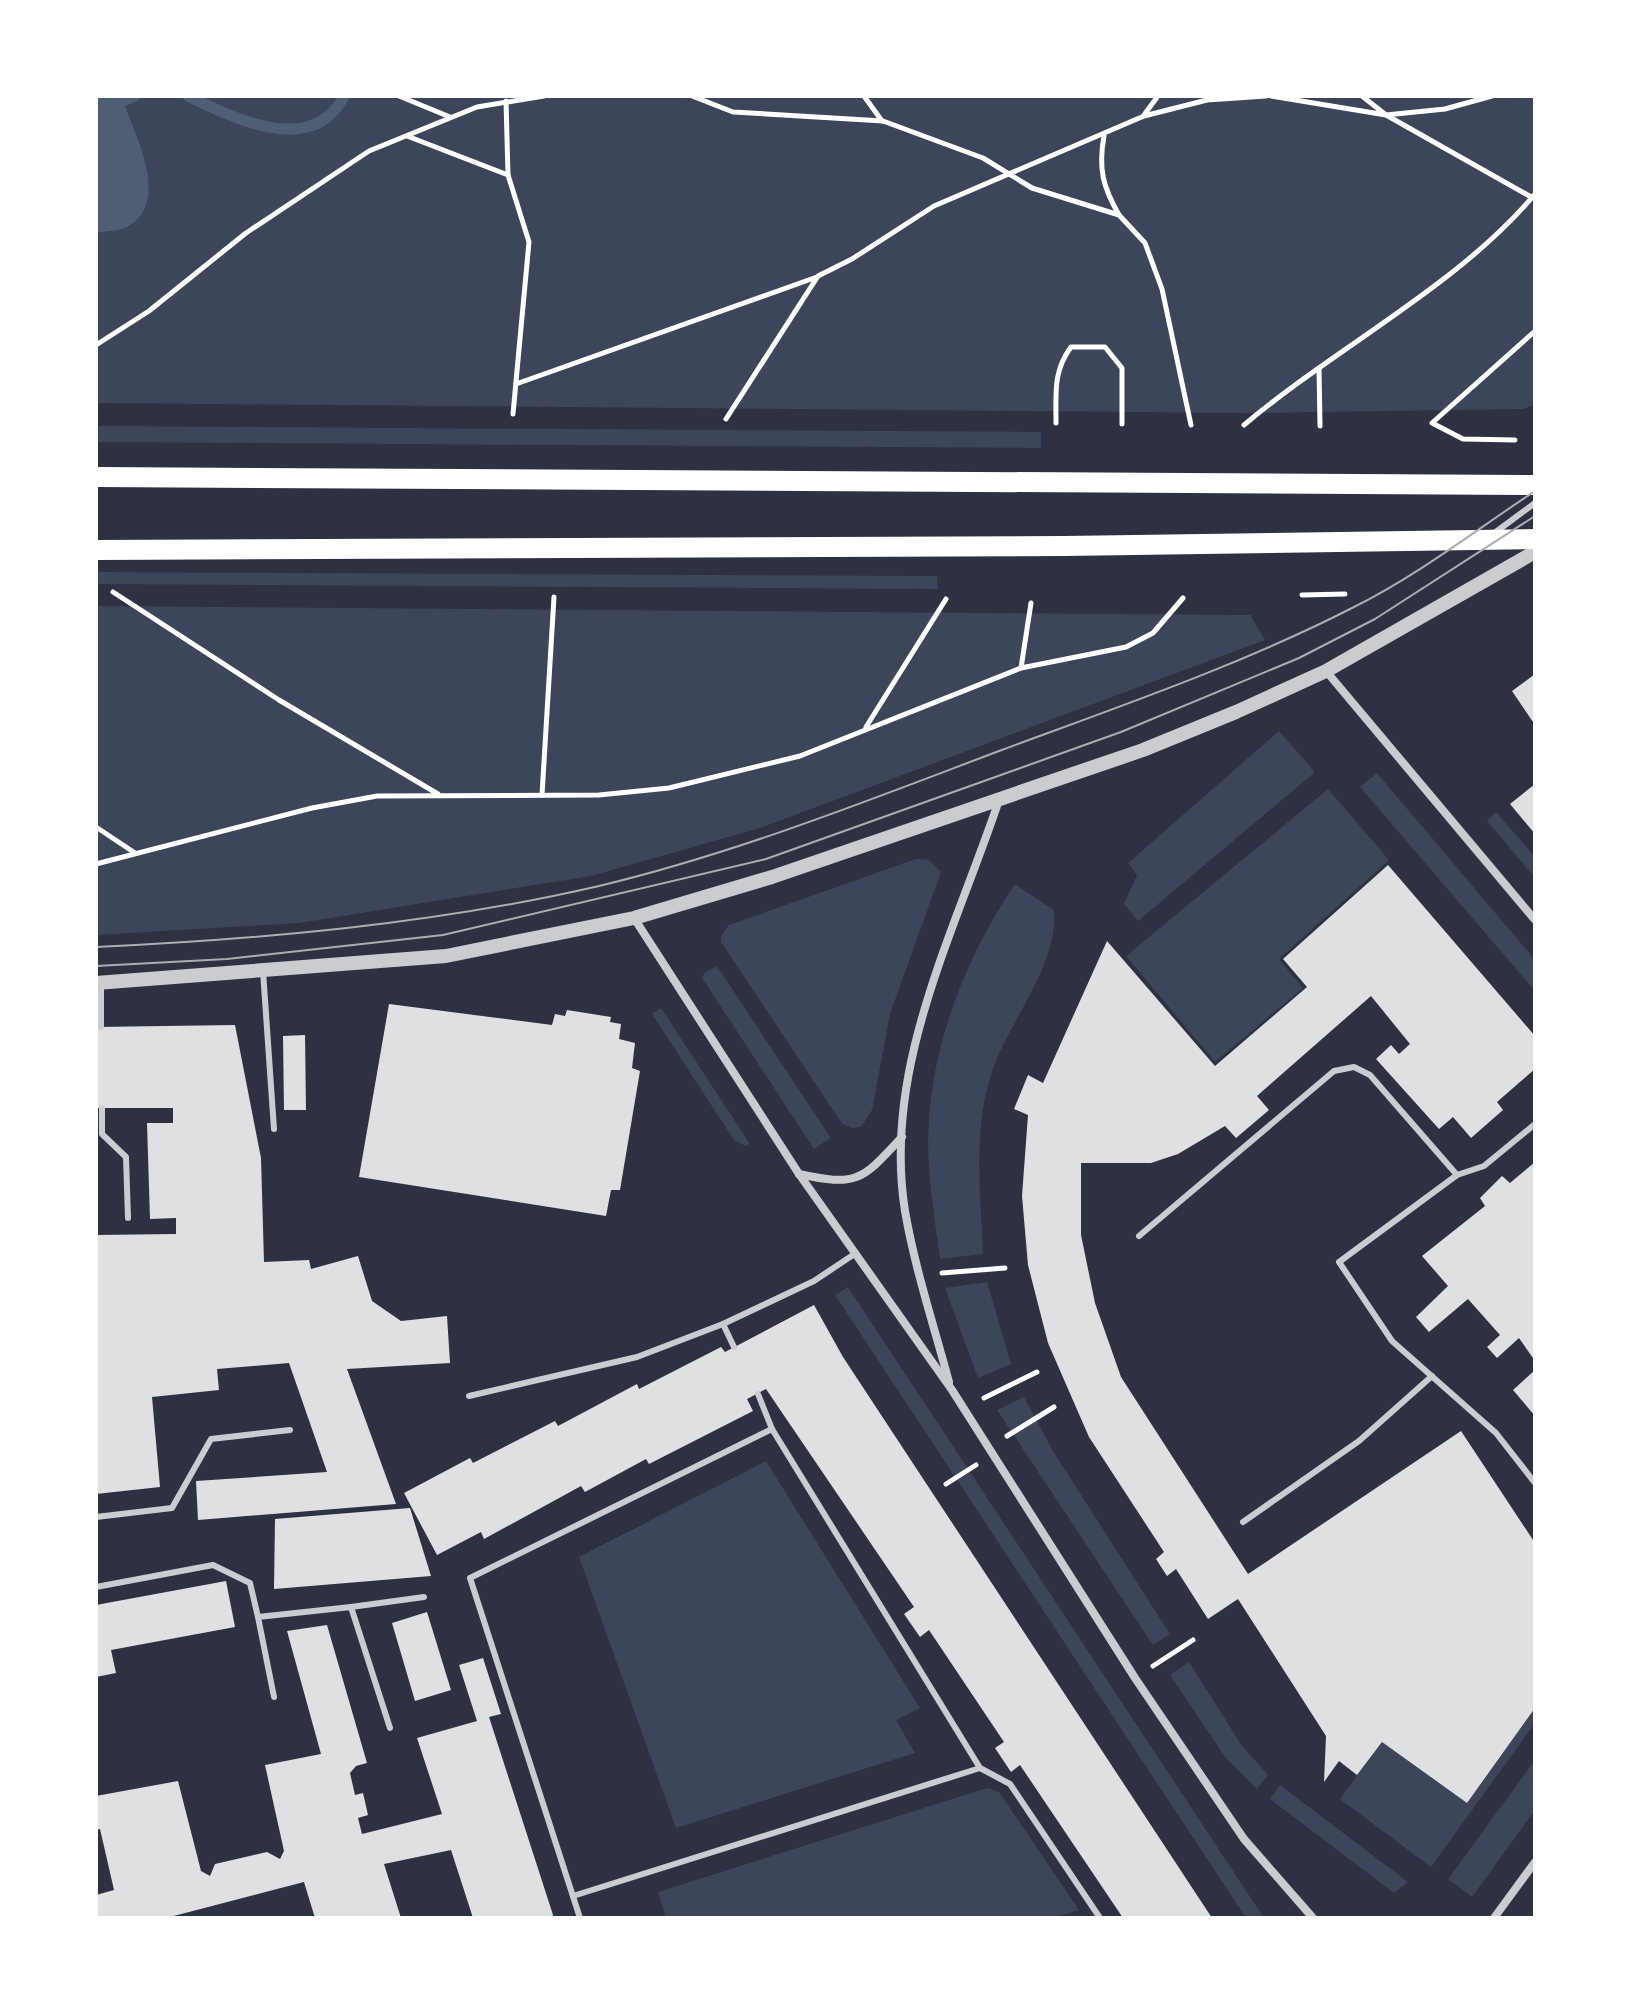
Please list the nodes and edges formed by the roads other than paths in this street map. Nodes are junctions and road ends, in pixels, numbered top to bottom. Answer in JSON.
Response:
{"nodes":[{"id":1,"x":96,"y":477,"type":"edge"},
{"id":2,"x":1535,"y":485,"type":"edge"},
{"id":3,"x":1535,"y":503,"type":"edge"},
{"id":4,"x":1485,"y":539,"type":"junction"},
{"id":5,"x":1535,"y":539,"type":"edge"},
{"id":6,"x":96,"y":550,"type":"edge"},
{"id":7,"x":1535,"y":552,"type":"edge"},
{"id":8,"x":1326,"y":671,"type":"junction"},
{"id":9,"x":999,"y":800,"type":"junction"},
{"id":10,"x":634,"y":918,"type":"junction"},
{"id":11,"x":1535,"y":920,"type":"edge"},
{"id":12,"x":263,"y":971,"type":"junction"},
{"id":13,"x":98,"y":983,"type":"edge"},
{"id":14,"x":101,"y":1027,"type":"dead end"},
{"id":15,"x":102,"y":1108,"type":"dead end"},
{"id":16,"x":1535,"y":1124,"type":"edge"},
{"id":17,"x":274,"y":1129,"type":"dead end"},
{"id":18,"x":902,"y":1137,"type":"junction"},
{"id":19,"x":799,"y":1174,"type":"junction"},
{"id":20,"x":1457,"y":1175,"type":"junction"},
{"id":21,"x":128,"y":1218,"type":"dead end"},
{"id":22,"x":1139,"y":1236,"type":"dead end"},
{"id":23,"x":856,"y":1253,"type":"junction"},
{"id":24,"x":723,"y":1324,"type":"junction"},
{"id":25,"x":734,"y":1347,"type":"dead end"},
{"id":26,"x":1432,"y":1376,"type":"junction"},
{"id":27,"x":952,"y":1390,"type":"junction"},
{"id":28,"x":758,"y":1394,"type":"dead end"},
{"id":29,"x":469,"y":1396,"type":"dead end"},
{"id":30,"x":772,"y":1429,"type":"junction"},
{"id":31,"x":290,"y":1430,"type":"dead end"},
{"id":32,"x":1535,"y":1483,"type":"edge"},
{"id":33,"x":96,"y":1517,"type":"edge"},
{"id":34,"x":1243,"y":1522,"type":"dead end"},
{"id":35,"x":96,"y":1587,"type":"edge"},
{"id":36,"x":424,"y":1597,"type":"dead end"},
{"id":37,"x":351,"y":1607,"type":"junction"},
{"id":38,"x":258,"y":1617,"type":"junction"},
{"id":39,"x":274,"y":1697,"type":"dead end"},
{"id":40,"x":390,"y":1728,"type":"dead end"},
{"id":41,"x":980,"y":1768,"type":"junction"},
{"id":42,"x":1535,"y":1862,"type":"edge"},
{"id":43,"x":573,"y":1896,"type":"junction"},
{"id":44,"x":580,"y":1918,"type":"edge"},
{"id":45,"x":1100,"y":1918,"type":"edge"},
{"id":46,"x":1313,"y":1918,"type":"edge"},
{"id":47,"x":1494,"y":1918,"type":"edge"}],
"edges":[{"from":1,"to":2,"type":"main road"},
{"from":3,"to":4,"type":"lane"},
{"from":4,"to":5,"type":"main road"},
{"from":4,"to":6,"type":"main road"},
{"from":7,"to":8,"type":"street"},
{"from":8,"to":9,"type":"street"},
{"from":8,"to":11,"type":"street"},
{"from":9,"to":10,"type":"street"},
{"from":9,"to":18,"type":"street"},
{"from":10,"to":12,"type":"street"},
{"from":10,"to":19,"type":"street"},
{"from":12,"to":13,"type":"street"},
{"from":12,"to":17,"type":"lane"},
{"from":13,"to":14,"type":"lane"},
{"from":15,"to":21,"type":"lane"},
{"from":16,"to":20,"type":"lane"},
{"from":18,"to":19,"type":"street"},
{"from":18,"to":27,"type":"street"},
{"from":19,"to":23,"type":"street"},
{"from":20,"to":22,"type":"lane"},
{"from":20,"to":26,"type":"lane"},
{"from":23,"to":24,"type":"lane"},
{"from":23,"to":27,"type":"street"},
{"from":24,"to":25,"type":"lane"},
{"from":24,"to":29,"type":"lane"},
{"from":26,"to":32,"type":"lane"},
{"from":26,"to":34,"type":"lane"},
{"from":27,"to":46,"type":"street"},
{"from":28,"to":30,"type":"lane"},
{"from":30,"to":41,"type":"lane"},
{"from":30,"to":43,"type":"lane"},
{"from":31,"to":33,"type":"lane"},
{"from":35,"to":38,"type":"lane"},
{"from":36,"to":37,"type":"lane"},
{"from":37,"to":38,"type":"lane"},
{"from":37,"to":40,"type":"lane"},
{"from":38,"to":39,"type":"lane"},
{"from":41,"to":43,"type":"lane"},
{"from":41,"to":45,"type":"lane"},
{"from":42,"to":47,"type":"street"},
{"from":43,"to":44,"type":"lane"}]}
